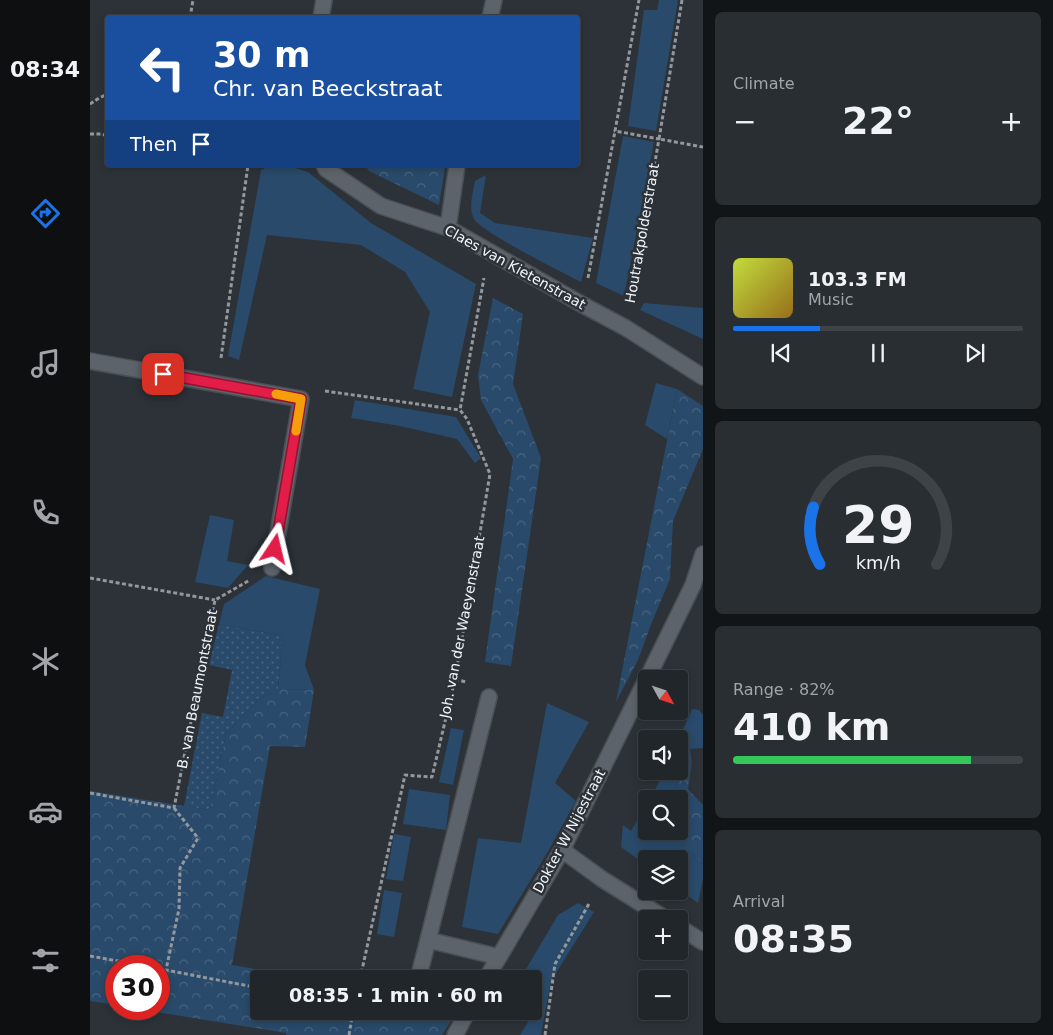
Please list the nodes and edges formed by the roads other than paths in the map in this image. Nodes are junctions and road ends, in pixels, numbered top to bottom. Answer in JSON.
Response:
{"nodes":[{"id":1,"x":324,"y":0,"type":"edge"},
{"id":2,"x":494,"y":0,"type":"edge"},
{"id":3,"x":322,"y":15,"type":"edge"},
{"id":4,"x":491,"y":15,"type":"edge"},
{"id":5,"x":325,"y":167,"type":"edge"},
{"id":6,"x":457,"y":167,"type":"edge"},
{"id":7,"x":448,"y":228,"type":"junction"},
{"id":8,"x":90,"y":360,"type":"edge"},
{"id":9,"x":703,"y":377,"type":"edge"},
{"id":10,"x":703,"y":554,"type":"edge"},
{"id":11,"x":272,"y":568,"type":"road end"},
{"id":12,"x":651,"y":670,"type":"edge"},
{"id":13,"x":638,"y":695,"type":"edge"},
{"id":14,"x":489,"y":697,"type":"dead end"},
{"id":15,"x":562,"y":850,"type":"junction"},
{"id":16,"x":652,"y":910,"type":"edge"},
{"id":17,"x":688,"y":933,"type":"edge"},
{"id":18,"x":428,"y":940,"type":"junction"},
{"id":19,"x":703,"y":942,"type":"edge"},
{"id":20,"x":499,"y":957,"type":"junction"},
{"id":21,"x":420,"y":970,"type":"edge"},
{"id":22,"x":491,"y":970,"type":"edge"},
{"id":23,"x":463,"y":1020,"type":"edge"},
{"id":24,"x":455,"y":1035,"type":"edge"}],
"edges":[{"from":1,"to":3,"type":"street"},
{"from":2,"to":4,"type":"street"},
{"from":5,"to":7,"type":"street","name":"Claes van Kietenstraat"},
{"from":6,"to":7,"type":"street"},
{"from":7,"to":9,"type":"street","name":"Claes van Kietenstraat"},
{"from":8,"to":11,"type":"street"},
{"from":10,"to":12,"type":"street","name":"Dokter W Nijestraat"},
{"from":13,"to":15,"type":"street","name":"Dokter W Nijestraat"},
{"from":14,"to":18,"type":"street"},
{"from":15,"to":16,"type":"street"},
{"from":15,"to":20,"type":"street","name":"Dokter W Nijestraat"},
{"from":17,"to":19,"type":"street"},
{"from":18,"to":20,"type":"street"},
{"from":18,"to":21,"type":"street"},
{"from":20,"to":22,"type":"street","name":"Dokter W Nijestraat"},
{"from":23,"to":24,"type":"street"}]}
